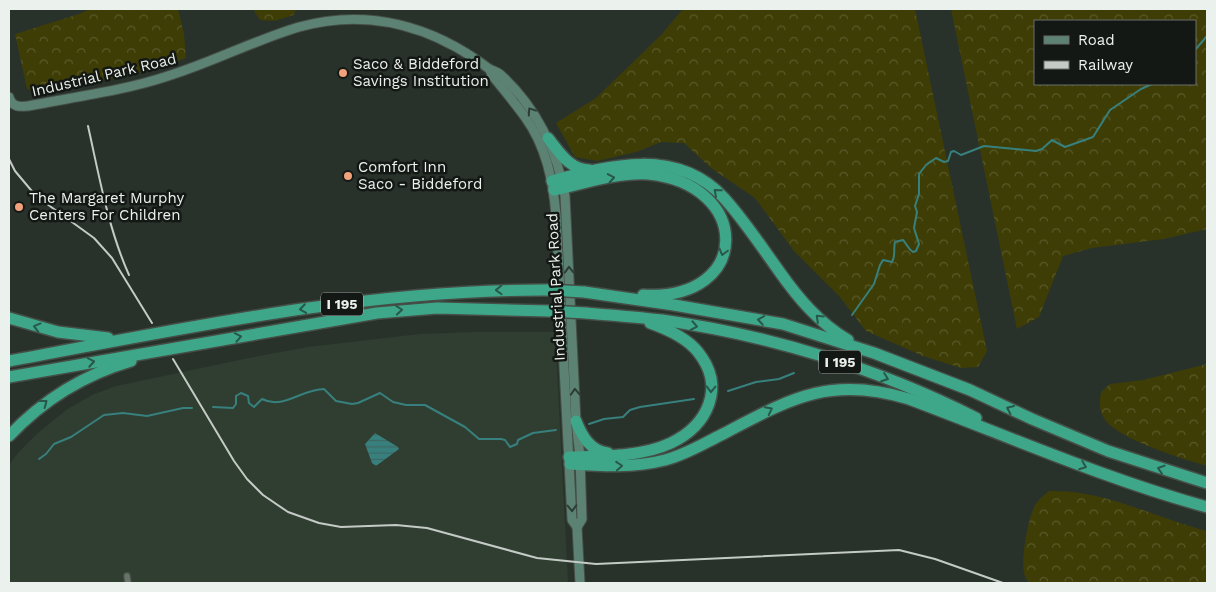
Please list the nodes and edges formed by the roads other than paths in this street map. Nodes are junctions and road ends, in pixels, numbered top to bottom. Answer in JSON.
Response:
{"nodes":[{"id":1,"x":490,"y":70,"type":"junction"},
{"id":2,"x":9,"y":97,"type":"edge"},
{"id":3,"x":548,"y":138,"type":"junction"},
{"id":4,"x":600,"y":170,"type":"junction"},
{"id":5,"x":557,"y":185,"type":"junction"},
{"id":6,"x":584,"y":292,"type":"junction"},
{"id":7,"x":629,"y":317,"type":"junction"},
{"id":8,"x":9,"y":318,"type":"edge"},
{"id":9,"x":137,"y":336,"type":"junction"},
{"id":10,"x":190,"y":346,"type":"junction"},
{"id":11,"x":874,"y":353,"type":"junction"},
{"id":12,"x":9,"y":361,"type":"edge"},
{"id":13,"x":9,"y":376,"type":"edge"},
{"id":14,"x":576,"y":421,"type":"junction"},
{"id":15,"x":9,"y":436,"type":"edge"},
{"id":16,"x":1038,"y":449,"type":"junction"},
{"id":17,"x":620,"y":454,"type":"junction"},
{"id":18,"x":575,"y":461,"type":"junction"},
{"id":19,"x":1207,"y":483,"type":"edge"},
{"id":20,"x":1207,"y":507,"type":"edge"},
{"id":21,"x":127,"y":576,"type":"dead end"},
{"id":22,"x":128,"y":583,"type":"edge"},
{"id":23,"x":580,"y":583,"type":"edge"}],
"edges":[{"from":1,"to":2,"type":"street","name":"Industrial Park Road"},
{"from":3,"to":1,"type":"street","name":"Industrial Park Road","one_way":true},
{"from":1,"to":5,"type":"street","name":"Industrial Park Road"},
{"from":3,"to":4,"type":"highway"},
{"from":3,"to":5,"type":"street","name":"Industrial Park Road"},
{"from":4,"to":5,"type":"highway"},
{"from":11,"to":4,"type":"highway","one_way":true},
{"from":5,"to":6,"type":"highway","one_way":true},
{"from":14,"to":5,"type":"street","name":"Industrial Park Road","one_way":true},
{"from":5,"to":18,"type":"street","name":"Industrial Park Road"},
{"from":6,"to":9,"type":"highway","number":"I 195","one_way":true,"bridge":true},
{"from":11,"to":6,"type":"highway","number":"I 195","one_way":true},
{"from":10,"to":7,"type":"highway","number":"I 195","one_way":true,"bridge":true},
{"from":7,"to":16,"type":"highway","number":"I 195","one_way":true},
{"from":7,"to":17,"type":"highway","one_way":true},
{"from":9,"to":8,"type":"highway","one_way":true},
{"from":9,"to":12,"type":"highway"},
{"from":13,"to":10,"type":"highway","one_way":true},
{"from":15,"to":10,"type":"highway","one_way":true},
{"from":19,"to":11,"type":"highway","number":"I 195","one_way":true},
{"from":14,"to":17,"type":"highway"},
{"from":14,"to":18,"type":"street","name":"Industrial Park Road"},
{"from":18,"to":16,"type":"highway","one_way":true},
{"from":16,"to":20,"type":"highway","number":"I 195","one_way":true},
{"from":17,"to":18,"type":"highway"},
{"from":18,"to":23,"type":"street","name":"Industrial Park Road"},
{"from":21,"to":22,"type":"street"}]}
